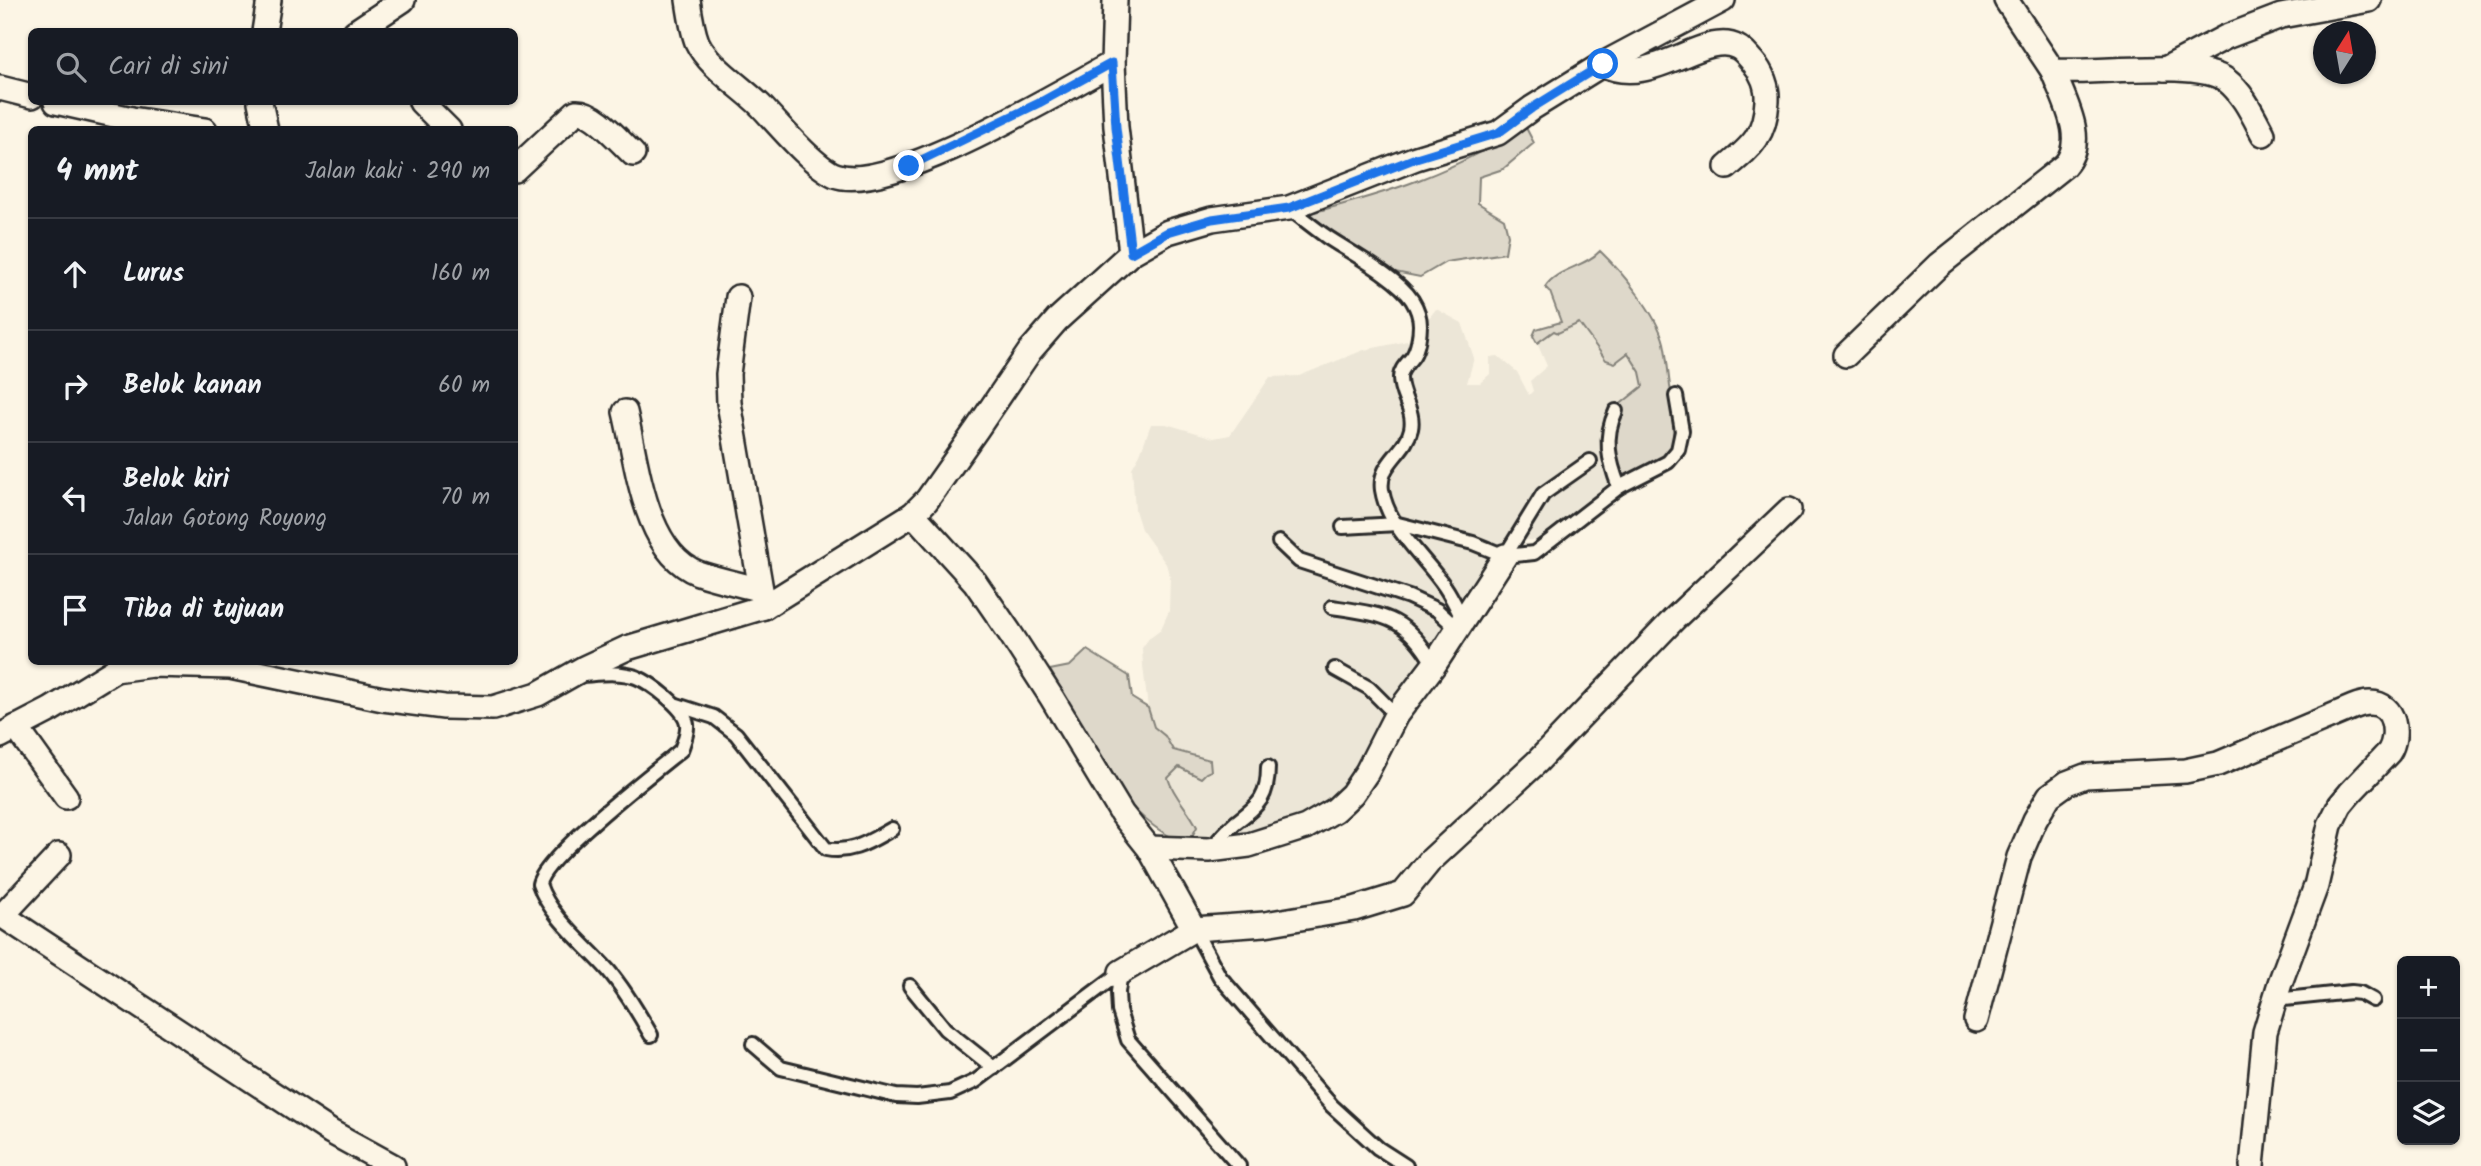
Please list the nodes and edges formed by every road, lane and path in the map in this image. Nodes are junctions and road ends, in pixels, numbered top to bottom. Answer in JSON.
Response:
{"nodes":[{"id":1,"x":269,"y":0,"type":"edge"},
{"id":2,"x":688,"y":0,"type":"edge"},
{"id":3,"x":1115,"y":0,"type":"edge"},
{"id":4,"x":2006,"y":0,"type":"edge"},
{"id":5,"x":2369,"y":0,"type":"edge"},
{"id":6,"x":1715,"y":2,"type":"edge"},
{"id":7,"x":398,"y":3,"type":"edge"},
{"id":8,"x":265,"y":28,"type":"edge"},
{"id":9,"x":366,"y":28,"type":"edge"},
{"id":10,"x":1112,"y":63,"type":"junction"},
{"id":11,"x":1603,"y":64,"type":"junction"},
{"id":12,"x":2165,"y":69,"type":"junction"},
{"id":13,"x":2053,"y":71,"type":"junction"},
{"id":14,"x":0,"y":88,"type":"edge"},
{"id":15,"x":28,"y":95,"type":"edge"},
{"id":16,"x":69,"y":105,"type":"edge"},
{"id":17,"x":261,"y":105,"type":"edge"},
{"id":18,"x":420,"y":105,"type":"edge"},
{"id":19,"x":422,"y":105,"type":"edge"},
{"id":20,"x":178,"y":126,"type":"edge"},
{"id":21,"x":265,"y":126,"type":"edge"},
{"id":22,"x":426,"y":126,"type":"edge"},
{"id":23,"x":445,"y":126,"type":"edge"},
{"id":24,"x":2263,"y":134,"type":"dead end"},
{"id":25,"x":633,"y":154,"type":"dead end"},
{"id":26,"x":518,"y":166,"type":"edge"},
{"id":27,"x":1727,"y":167,"type":"dead end"},
{"id":28,"x":1289,"y":208,"type":"junction"},
{"id":29,"x":1131,"y":253,"type":"junction"},
{"id":30,"x":738,"y":297,"type":"dead end"},
{"id":31,"x":1846,"y":355,"type":"dead end"},
{"id":32,"x":1676,"y":396,"type":"dead end"},
{"id":33,"x":1616,"y":411,"type":"dead end"},
{"id":34,"x":625,"y":412,"type":"dead end"},
{"id":35,"x":1590,"y":461,"type":"dead end"},
{"id":36,"x":1619,"y":487,"type":"junction"},
{"id":37,"x":1789,"y":510,"type":"dead end"},
{"id":38,"x":913,"y":514,"type":"junction"},
{"id":39,"x":1398,"y":524,"type":"junction"},
{"id":40,"x":1343,"y":527,"type":"dead end"},
{"id":41,"x":1279,"y":542,"type":"dead end"},
{"id":42,"x":1505,"y":556,"type":"junction"},
{"id":43,"x":762,"y":599,"type":"junction"},
{"id":44,"x":1332,"y":607,"type":"dead end"},
{"id":45,"x":1460,"y":625,"type":"junction"},
{"id":46,"x":1434,"y":665,"type":"junction"},
{"id":47,"x":118,"y":666,"type":"edge"},
{"id":48,"x":1335,"y":669,"type":"dead end"},
{"id":49,"x":571,"y":675,"type":"junction"},
{"id":50,"x":677,"y":705,"type":"junction"},
{"id":51,"x":1396,"y":715,"type":"junction"},
{"id":52,"x":8,"y":731,"type":"edge"},
{"id":53,"x":1268,"y":767,"type":"dead end"},
{"id":54,"x":66,"y":797,"type":"dead end"},
{"id":55,"x":892,"y":829,"type":"dead end"},
{"id":56,"x":1149,"y":848,"type":"junction"},
{"id":57,"x":1209,"y":850,"type":"junction"},
{"id":58,"x":59,"y":855,"type":"dead end"},
{"id":59,"x":1,"y":915,"type":"edge"},
{"id":60,"x":1194,"y":929,"type":"junction"},
{"id":61,"x":1121,"y":972,"type":"junction"},
{"id":62,"x":910,"y":986,"type":"dead end"},
{"id":63,"x":2275,"y":1000,"type":"junction"},
{"id":64,"x":2373,"y":1000,"type":"dead end"},
{"id":65,"x":1976,"y":1020,"type":"dead end"},
{"id":66,"x":651,"y":1035,"type":"dead end"},
{"id":67,"x":753,"y":1044,"type":"dead end"},
{"id":68,"x":993,"y":1068,"type":"junction"},
{"id":69,"x":393,"y":1166,"type":"edge"},
{"id":70,"x":1239,"y":1166,"type":"edge"},
{"id":71,"x":1406,"y":1166,"type":"edge"},
{"id":72,"x":2252,"y":1166,"type":"edge"}],
"edges":[{"from":1,"to":8,"type":"street"},
{"from":2,"to":10,"type":"street"},
{"from":3,"to":10,"type":"street"},
{"from":4,"to":13,"type":"street"},
{"from":5,"to":12,"type":"street"},
{"from":6,"to":11,"type":"street"},
{"from":7,"to":9,"type":"street"},
{"from":10,"to":29,"type":"street"},
{"from":11,"to":27,"type":"street"},
{"from":11,"to":28,"type":"street"},
{"from":12,"to":13,"type":"street"},
{"from":12,"to":24,"type":"street"},
{"from":13,"to":31,"type":"street"},
{"from":14,"to":15,"type":"street"},
{"from":16,"to":20,"type":"street"},
{"from":17,"to":21,"type":"street"},
{"from":18,"to":22,"type":"street"},
{"from":19,"to":23,"type":"street"},
{"from":25,"to":26,"type":"street"},
{"from":28,"to":29,"type":"street"},
{"from":28,"to":39,"type":"lane"},
{"from":29,"to":38,"type":"street"},
{"from":30,"to":43,"type":"street"},
{"from":32,"to":36,"type":"lane"},
{"from":33,"to":36,"type":"lane"},
{"from":34,"to":43,"type":"street"},
{"from":35,"to":42,"type":"lane"},
{"from":36,"to":42,"type":"lane"},
{"from":37,"to":60,"type":"street"},
{"from":38,"to":43,"type":"street"},
{"from":38,"to":56,"type":"street"},
{"from":39,"to":40,"type":"lane"},
{"from":39,"to":42,"type":"lane"},
{"from":39,"to":45,"type":"lane"},
{"from":41,"to":45,"type":"lane"},
{"from":42,"to":45,"type":"street"},
{"from":43,"to":49,"type":"street"},
{"from":44,"to":46,"type":"lane"},
{"from":45,"to":46,"type":"street"},
{"from":46,"to":51,"type":"street"},
{"from":47,"to":49,"type":"street"},
{"from":47,"to":52,"type":"street"},
{"from":48,"to":51,"type":"lane"},
{"from":49,"to":50,"type":"lane"},
{"from":50,"to":55,"type":"lane"},
{"from":50,"to":66,"type":"lane"},
{"from":51,"to":57,"type":"street"},
{"from":52,"to":54,"type":"street"},
{"from":53,"to":57,"type":"lane"},
{"from":56,"to":57,"type":"street"},
{"from":56,"to":60,"type":"street"},
{"from":58,"to":59,"type":"street"},
{"from":59,"to":69,"type":"street"},
{"from":60,"to":61,"type":"street"},
{"from":60,"to":71,"type":"lane"},
{"from":61,"to":68,"type":"lane"},
{"from":61,"to":70,"type":"lane"},
{"from":62,"to":68,"type":"lane"},
{"from":63,"to":64,"type":"lane"},
{"from":63,"to":65,"type":"street"},
{"from":63,"to":72,"type":"street"},
{"from":67,"to":68,"type":"lane"}]}
